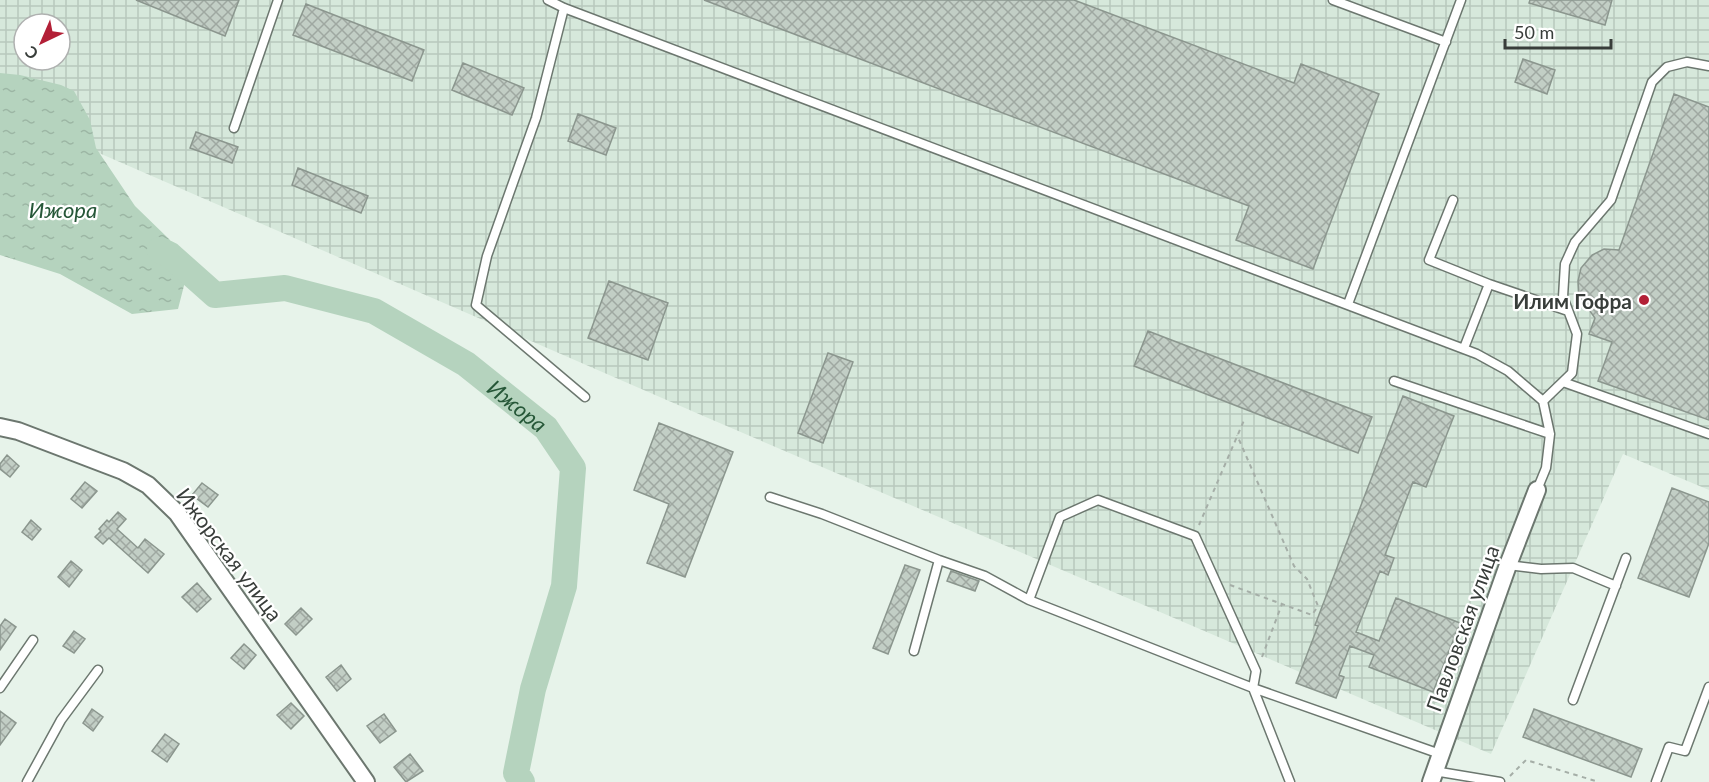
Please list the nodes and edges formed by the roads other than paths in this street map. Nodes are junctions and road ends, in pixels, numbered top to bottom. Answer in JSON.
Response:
{"nodes":[{"id":1,"x":278,"y":0,"type":"edge"},
{"id":2,"x":548,"y":0,"type":"edge"},
{"id":3,"x":1333,"y":0,"type":"edge"},
{"id":4,"x":1461,"y":0,"type":"edge"},
{"id":5,"x":564,"y":8,"type":"junction"},
{"id":6,"x":1446,"y":42,"type":"junction"},
{"id":7,"x":1709,"y":66,"type":"edge"},
{"id":8,"x":234,"y":128,"type":"dead end"},
{"id":9,"x":1453,"y":200,"type":"dead end"},
{"id":10,"x":1489,"y":284,"type":"junction"},
{"id":11,"x":1348,"y":304,"type":"junction"},
{"id":12,"x":1568,"y":310,"type":"junction"},
{"id":13,"x":1464,"y":348,"type":"junction"},
{"id":14,"x":1394,"y":381,"type":"dead end"},
{"id":15,"x":1563,"y":382,"type":"junction"},
{"id":16,"x":585,"y":398,"type":"dead end"},
{"id":17,"x":1543,"y":401,"type":"junction"},
{"id":18,"x":0,"y":427,"type":"edge"},
{"id":19,"x":1550,"y":434,"type":"junction"},
{"id":20,"x":1709,"y":434,"type":"edge"},
{"id":21,"x":1538,"y":490,"type":"joint"},
{"id":22,"x":770,"y":497,"type":"dead end"},
{"id":23,"x":1626,"y":558,"type":"dead end"},
{"id":24,"x":939,"y":560,"type":"junction"},
{"id":25,"x":1508,"y":565,"type":"junction"},
{"id":26,"x":1616,"y":586,"type":"junction"},
{"id":27,"x":1029,"y":600,"type":"junction"},
{"id":28,"x":33,"y":640,"type":"dead end"},
{"id":29,"x":914,"y":651,"type":"dead end"},
{"id":30,"x":98,"y":670,"type":"dead end"},
{"id":31,"x":1709,"y":687,"type":"edge"},
{"id":32,"x":0,"y":688,"type":"edge"},
{"id":33,"x":1253,"y":688,"type":"junction"},
{"id":34,"x":1573,"y":700,"type":"dead end"},
{"id":35,"x":1440,"y":754,"type":"junction"},
{"id":36,"x":1432,"y":777,"type":"edge"},
{"id":37,"x":1500,"y":781,"type":"edge"},
{"id":38,"x":27,"y":782,"type":"edge"},
{"id":39,"x":366,"y":782,"type":"edge"},
{"id":40,"x":1290,"y":782,"type":"edge"},
{"id":41,"x":1656,"y":782,"type":"edge"}],
"edges":[{"from":1,"to":8,"type":"lane"},
{"from":2,"to":5,"type":"lane"},
{"from":3,"to":6,"type":"lane"},
{"from":4,"to":6,"type":"lane"},
{"from":5,"to":11,"type":"lane"},
{"from":5,"to":16,"type":"lane"},
{"from":6,"to":11,"type":"lane"},
{"from":7,"to":12,"type":"lane"},
{"from":9,"to":10,"type":"lane"},
{"from":10,"to":12,"type":"lane"},
{"from":10,"to":13,"type":"lane"},
{"from":11,"to":13,"type":"lane"},
{"from":12,"to":15,"type":"lane"},
{"from":13,"to":17,"type":"lane"},
{"from":14,"to":19,"type":"lane"},
{"from":15,"to":17,"type":"lane"},
{"from":15,"to":20,"type":"lane"},
{"from":17,"to":19,"type":"lane"},
{"from":18,"to":39,"type":"street","name":"Ижорская улица"},
{"from":19,"to":21,"type":"lane"},
{"from":21,"to":25,"type":"street","name":"Павловская улица"},
{"from":22,"to":24,"type":"lane"},
{"from":23,"to":26,"type":"lane"},
{"from":24,"to":27,"type":"lane"},
{"from":24,"to":29,"type":"lane"},
{"from":25,"to":26,"type":"lane"},
{"from":25,"to":35,"type":"street","name":"Павловская улица"},
{"from":26,"to":34,"type":"lane"},
{"from":27,"to":33,"type":"lane"},
{"from":27,"to":33,"type":"lane"},
{"from":28,"to":32,"type":"lane"},
{"from":30,"to":38,"type":"lane"},
{"from":31,"to":41,"type":"lane"},
{"from":33,"to":35,"type":"lane"},
{"from":33,"to":40,"type":"lane"},
{"from":35,"to":36,"type":"street","name":"Павловская улица"},
{"from":36,"to":37,"type":"lane"}]}
